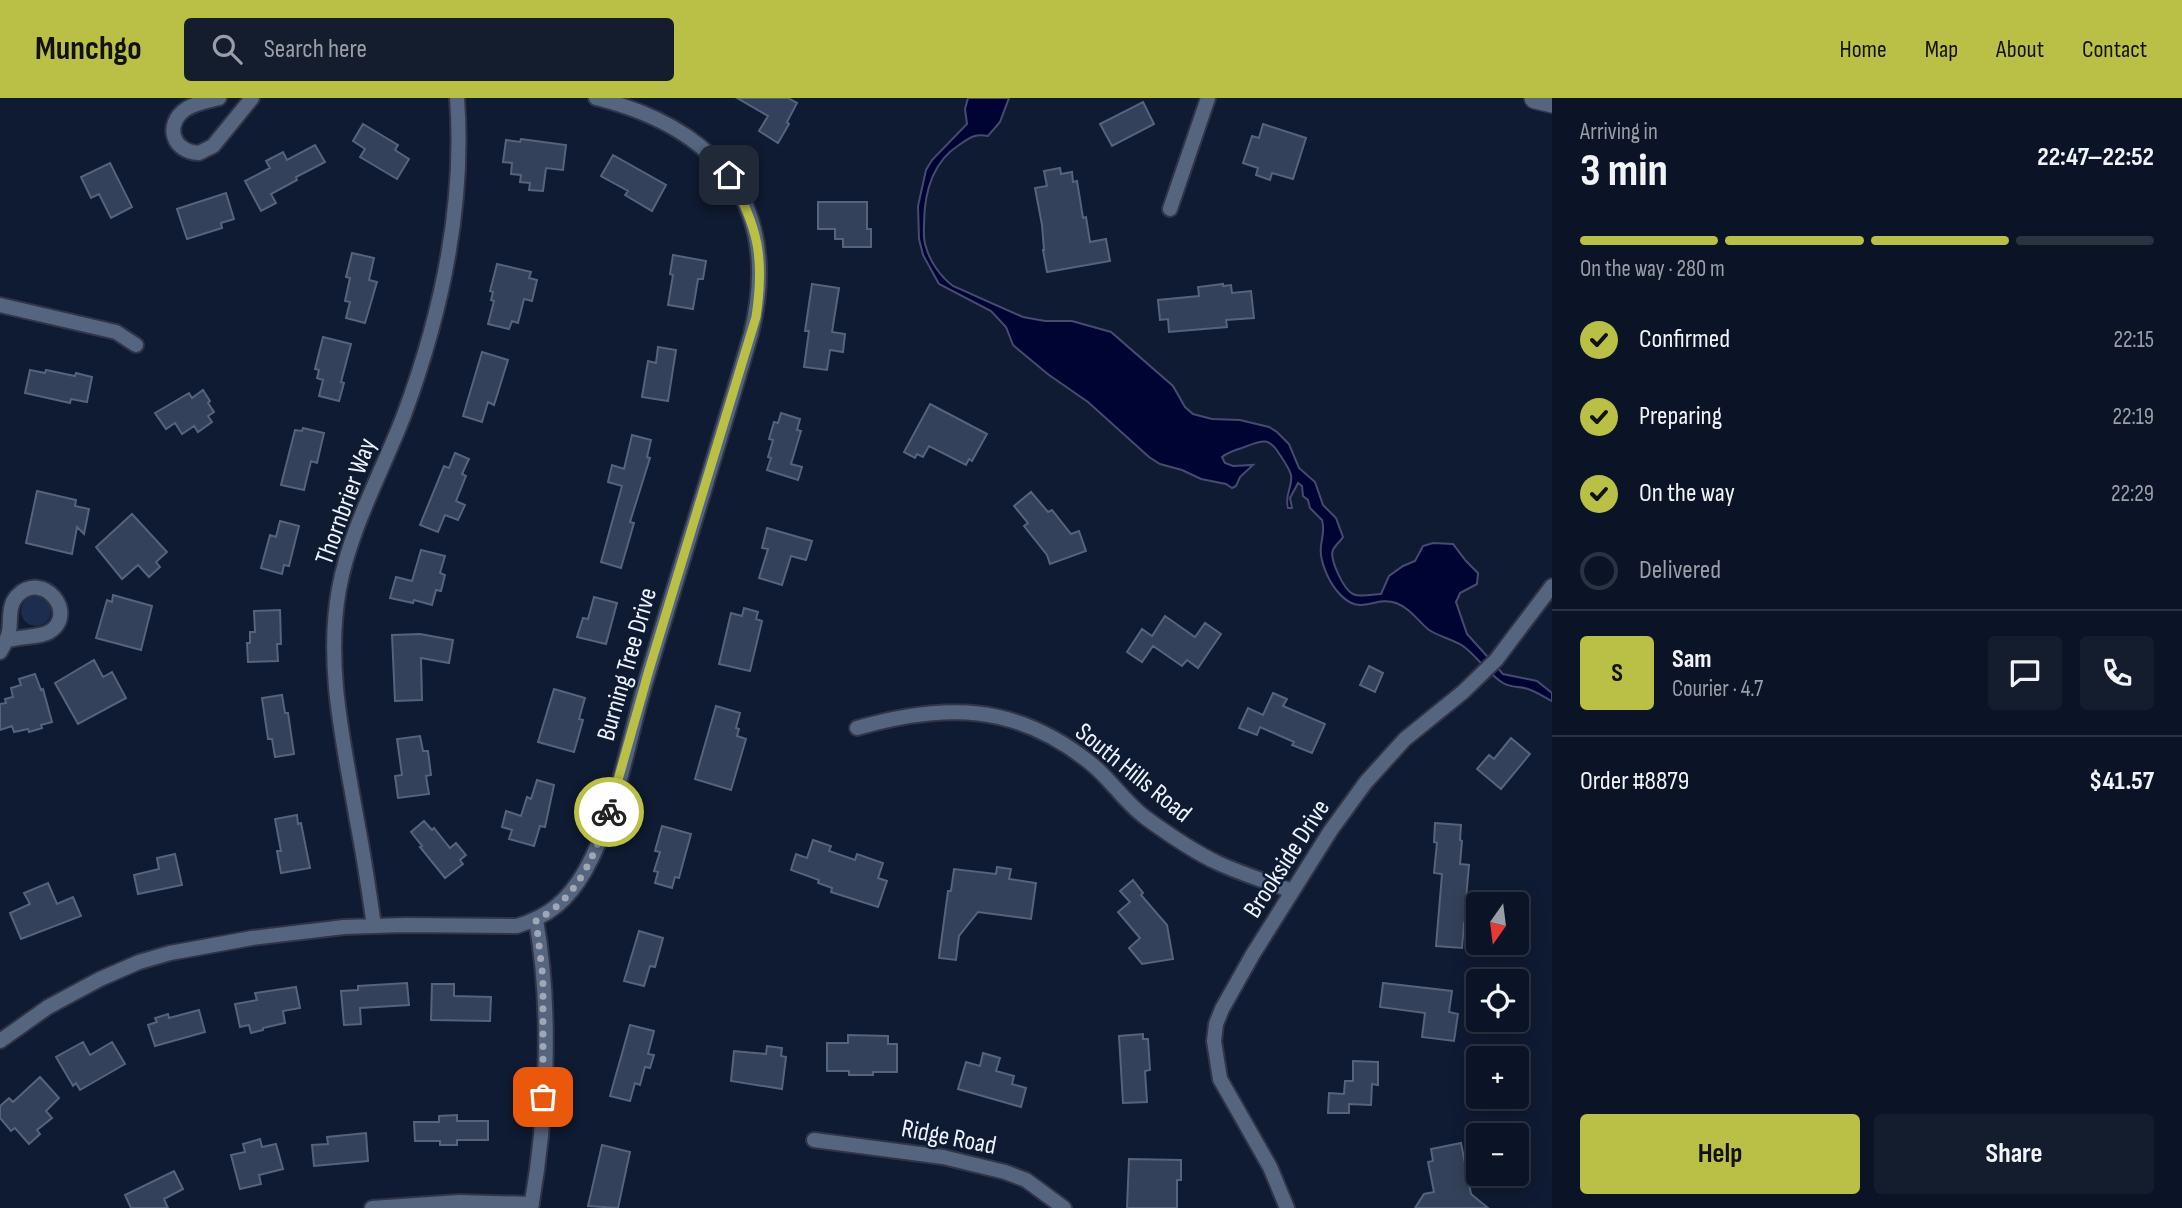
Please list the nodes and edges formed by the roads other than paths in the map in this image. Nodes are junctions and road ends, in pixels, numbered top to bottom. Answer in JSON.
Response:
{"nodes":[{"id":1,"x":219,"y":98,"type":"edge"},
{"id":2,"x":252,"y":98,"type":"edge"},
{"id":3,"x":457,"y":98,"type":"edge"},
{"id":4,"x":596,"y":98,"type":"edge"},
{"id":5,"x":1208,"y":98,"type":"edge"},
{"id":6,"x":1535,"y":98,"type":"edge"},
{"id":7,"x":1552,"y":102,"type":"edge"},
{"id":8,"x":1170,"y":209,"type":"dead end"},
{"id":9,"x":0,"y":305,"type":"edge"},
{"id":10,"x":136,"y":345,"type":"dead end"},
{"id":11,"x":1552,"y":586,"type":"edge"},
{"id":12,"x":857,"y":728,"type":"dead end"},
{"id":13,"x":1292,"y":891,"type":"junction"},
{"id":14,"x":536,"y":920,"type":"junction"},
{"id":15,"x":374,"y":926,"type":"junction"},
{"id":16,"x":3,"y":1034,"type":"edge"},
{"id":17,"x":814,"y":1140,"type":"dead end"},
{"id":18,"x":531,"y":1206,"type":"edge"},
{"id":19,"x":372,"y":1208,"type":"edge"},
{"id":20,"x":1064,"y":1208,"type":"edge"},
{"id":21,"x":1287,"y":1208,"type":"edge"}],
"edges":[{"from":1,"to":2,"type":"street"},
{"from":3,"to":15,"type":"street","name":"Thornbrier Way"},
{"from":4,"to":14,"type":"street","name":"Burning Tree Drive"},
{"from":5,"to":8,"type":"street"},
{"from":6,"to":7,"type":"main road"},
{"from":9,"to":10,"type":"street"},
{"from":11,"to":13,"type":"street","name":"Brookside Drive"},
{"from":12,"to":13,"type":"street","name":"South Hills Road"},
{"from":13,"to":21,"type":"street","name":"Brookside Drive"},
{"from":14,"to":15,"type":"street","name":"Burning Tree Drive"},
{"from":14,"to":18,"type":"street"},
{"from":15,"to":16,"type":"street","name":"Burning Tree Drive"},
{"from":17,"to":20,"type":"street","name":"Ridge Road"},
{"from":18,"to":19,"type":"street"}]}
